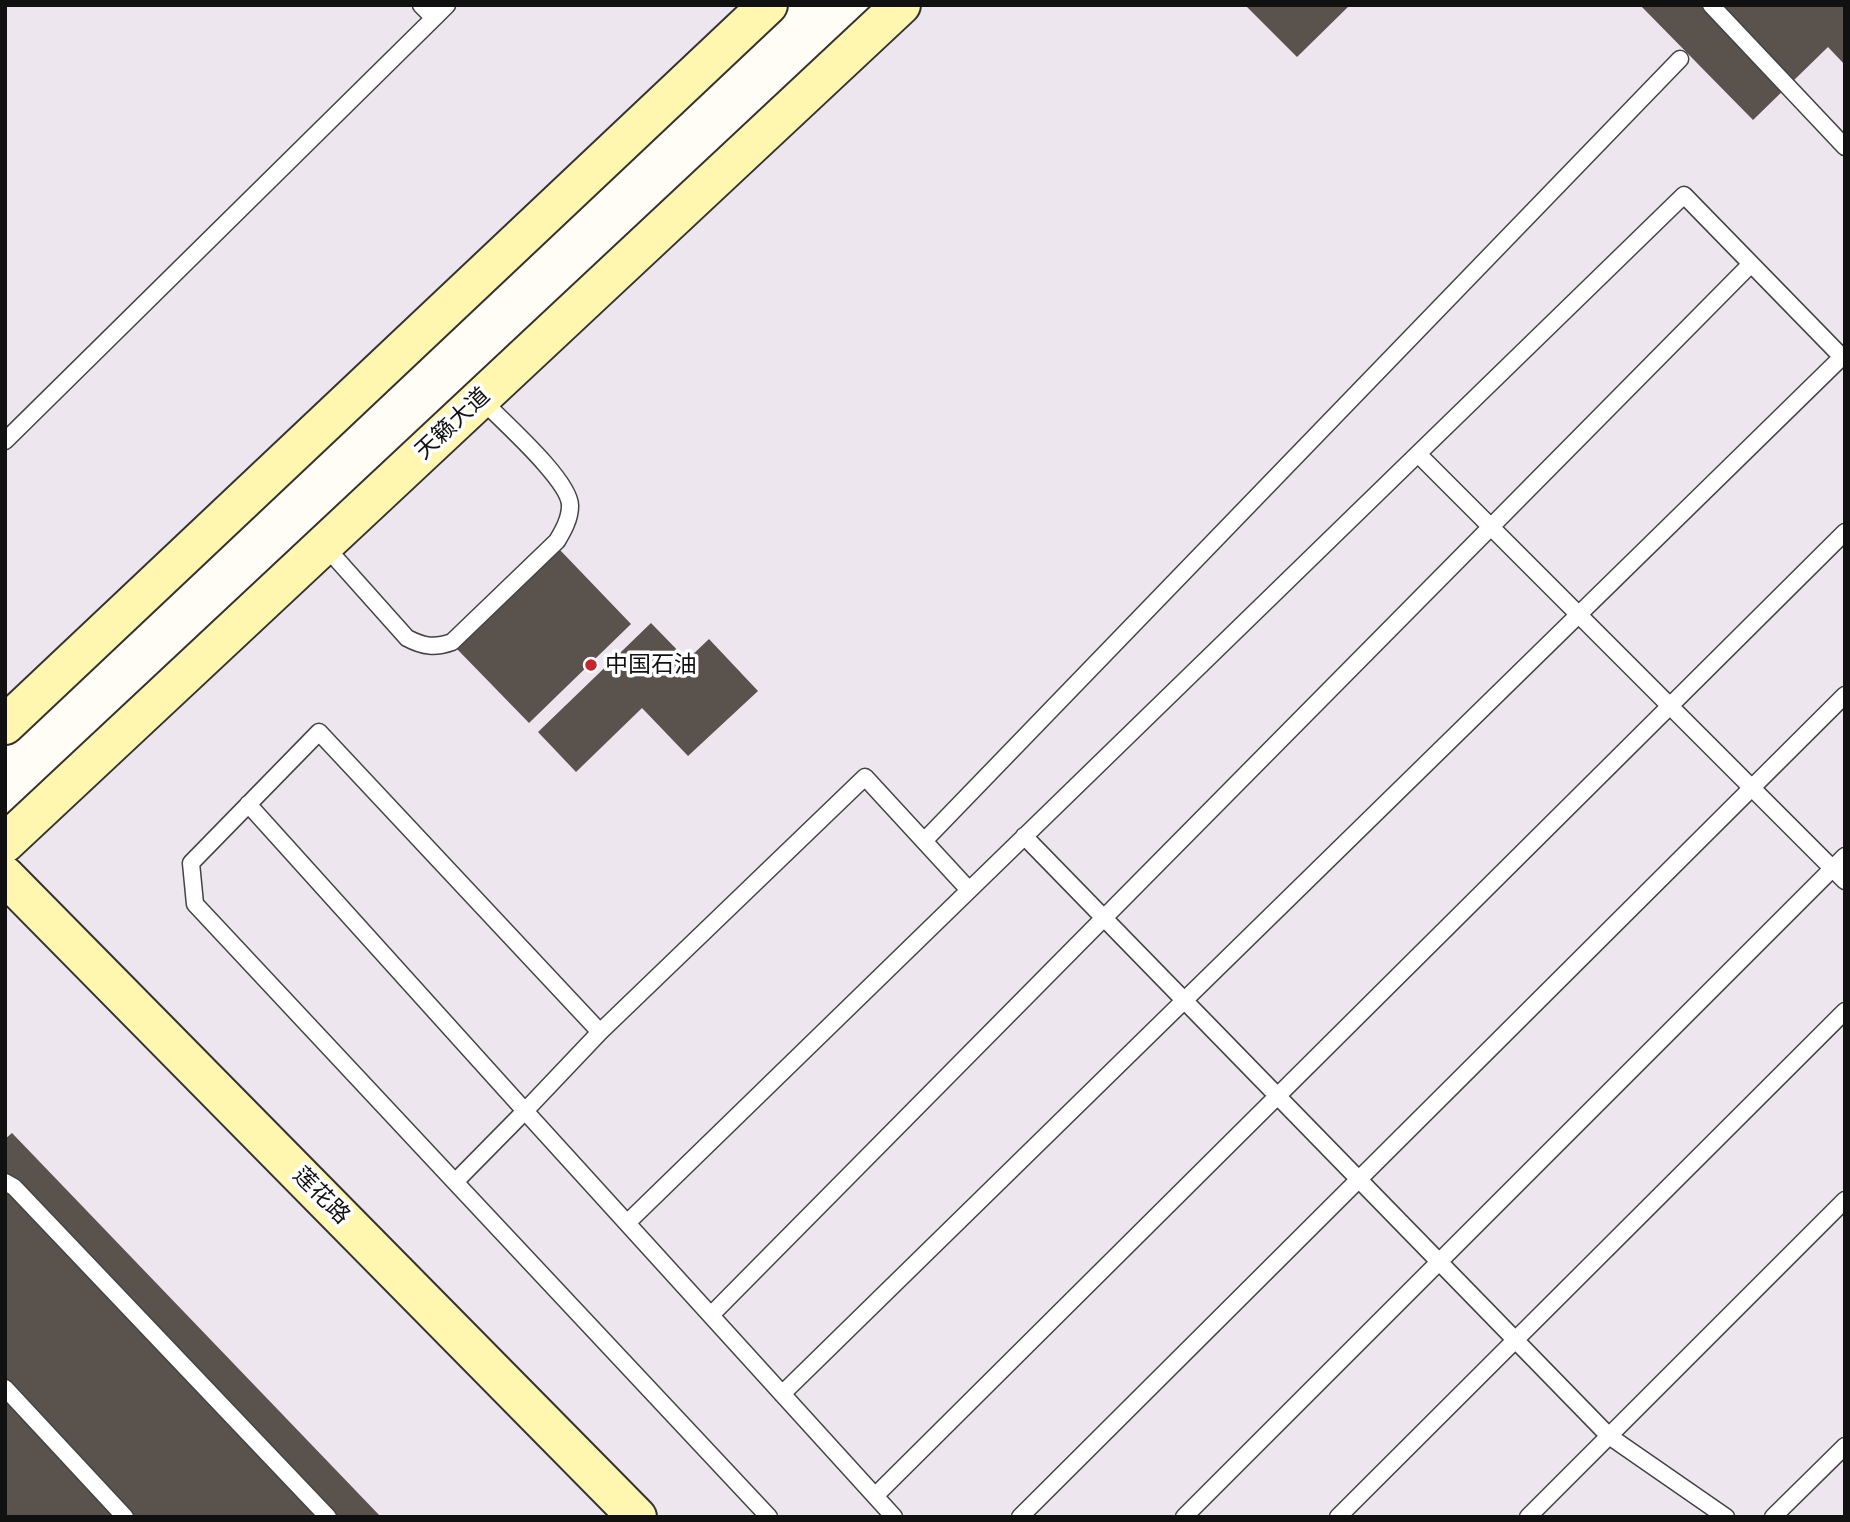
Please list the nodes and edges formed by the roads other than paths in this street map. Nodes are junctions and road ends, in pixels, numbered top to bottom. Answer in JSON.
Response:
{"nodes":[{"id":1,"x":421,"y":5,"type":"edge"},
{"id":2,"x":447,"y":5,"type":"edge"},
{"id":3,"x":768,"y":5,"type":"edge"},
{"id":4,"x":901,"y":5,"type":"edge"},
{"id":5,"x":1711,"y":5,"type":"edge"},
{"id":6,"x":434,"y":18,"type":"junction"},
{"id":7,"x":1680,"y":59,"type":"dead end"},
{"id":8,"x":1845,"y":147,"type":"edge"},
{"id":9,"x":1751,"y":264,"type":"junction"},
{"id":10,"x":1843,"y":355,"type":"edge"},
{"id":11,"x":481,"y":398,"type":"junction"},
{"id":12,"x":5,"y":441,"type":"edge"},
{"id":13,"x":1418,"y":454,"type":"junction"},
{"id":14,"x":1491,"y":527,"type":"junction"},
{"id":15,"x":1845,"y":532,"type":"edge"},
{"id":16,"x":324,"y":545,"type":"junction"},
{"id":17,"x":1579,"y":615,"type":"junction"},
{"id":18,"x":1845,"y":695,"type":"edge"},
{"id":19,"x":1670,"y":706,"type":"junction"},
{"id":20,"x":5,"y":725,"type":"edge"},
{"id":21,"x":1752,"y":788,"type":"junction"},
{"id":22,"x":248,"y":804,"type":"junction"},
{"id":23,"x":8,"y":836,"type":"edge"},
{"id":24,"x":1024,"y":836,"type":"junction"},
{"id":25,"x":924,"y":841,"type":"junction"},
{"id":26,"x":1845,"y":856,"type":"edge"},
{"id":27,"x":1832,"y":869,"type":"junction"},
{"id":28,"x":5,"y":876,"type":"edge"},
{"id":29,"x":1845,"y":881,"type":"edge"},
{"id":30,"x":969,"y":890,"type":"junction"},
{"id":31,"x":1104,"y":918,"type":"junction"},
{"id":32,"x":1184,"y":1001,"type":"junction"},
{"id":33,"x":1845,"y":1011,"type":"edge"},
{"id":34,"x":600,"y":1032,"type":"junction"},
{"id":35,"x":1277,"y":1096,"type":"junction"},
{"id":36,"x":525,"y":1111,"type":"junction"},
{"id":37,"x":1359,"y":1179,"type":"junction"},
{"id":38,"x":5,"y":1182,"type":"edge"},
{"id":39,"x":455,"y":1182,"type":"junction"},
{"id":40,"x":1845,"y":1200,"type":"edge"},
{"id":41,"x":626,"y":1223,"type":"junction"},
{"id":42,"x":1439,"y":1262,"type":"junction"},
{"id":43,"x":711,"y":1315,"type":"junction"},
{"id":44,"x":1515,"y":1340,"type":"junction"},
{"id":45,"x":5,"y":1388,"type":"edge"},
{"id":46,"x":782,"y":1394,"type":"junction"},
{"id":47,"x":1609,"y":1436,"type":"junction"},
{"id":48,"x":1845,"y":1446,"type":"edge"},
{"id":49,"x":875,"y":1496,"type":"junction"},
{"id":50,"x":125,"y":1517,"type":"edge"},
{"id":51,"x":328,"y":1517,"type":"edge"},
{"id":52,"x":636,"y":1517,"type":"edge"},
{"id":53,"x":769,"y":1517,"type":"edge"},
{"id":54,"x":894,"y":1517,"type":"edge"},
{"id":55,"x":1020,"y":1517,"type":"edge"},
{"id":56,"x":1184,"y":1517,"type":"edge"},
{"id":57,"x":1338,"y":1517,"type":"edge"},
{"id":58,"x":1528,"y":1517,"type":"edge"},
{"id":59,"x":1726,"y":1517,"type":"edge"},
{"id":60,"x":1773,"y":1517,"type":"edge"}],
"edges":[{"from":1,"to":6,"type":"lane"},
{"from":2,"to":6,"type":"lane"},
{"from":3,"to":20,"type":"main road"},
{"from":4,"to":11,"type":"main road","name":"天籁大道"},
{"from":5,"to":8,"type":"lane"},
{"from":6,"to":12,"type":"lane"},
{"from":7,"to":25,"type":"lane"},
{"from":9,"to":10,"type":"lane"},
{"from":9,"to":13,"type":"lane"},
{"from":9,"to":14,"type":"lane"},
{"from":10,"to":17,"type":"lane"},
{"from":11,"to":16,"type":"main road","name":"天籁大道"},
{"from":11,"to":16,"type":"lane"},
{"from":13,"to":14,"type":"lane"},
{"from":13,"to":24,"type":"lane"},
{"from":14,"to":17,"type":"lane"},
{"from":14,"to":31,"type":"lane"},
{"from":15,"to":19,"type":"lane"},
{"from":16,"to":23,"type":"main road","name":"天籁大道"},
{"from":17,"to":19,"type":"lane"},
{"from":17,"to":32,"type":"lane"},
{"from":18,"to":21,"type":"lane"},
{"from":19,"to":21,"type":"lane"},
{"from":19,"to":35,"type":"lane"},
{"from":21,"to":27,"type":"lane"},
{"from":21,"to":37,"type":"lane"},
{"from":22,"to":34,"type":"lane"},
{"from":22,"to":36,"type":"lane"},
{"from":22,"to":39,"type":"lane"},
{"from":24,"to":30,"type":"lane"},
{"from":24,"to":31,"type":"lane"},
{"from":25,"to":30,"type":"lane"},
{"from":25,"to":34,"type":"lane"},
{"from":26,"to":27,"type":"lane"},
{"from":27,"to":29,"type":"lane"},
{"from":27,"to":42,"type":"lane"},
{"from":28,"to":52,"type":"main road","name":"莲花路"},
{"from":30,"to":41,"type":"lane"},
{"from":31,"to":32,"type":"lane"},
{"from":31,"to":43,"type":"lane"},
{"from":32,"to":35,"type":"lane"},
{"from":32,"to":46,"type":"lane"},
{"from":33,"to":44,"type":"lane"},
{"from":34,"to":36,"type":"lane"},
{"from":35,"to":37,"type":"lane"},
{"from":35,"to":49,"type":"lane"},
{"from":36,"to":39,"type":"lane"},
{"from":36,"to":41,"type":"lane"},
{"from":37,"to":42,"type":"lane"},
{"from":37,"to":55,"type":"lane"},
{"from":38,"to":51,"type":"lane"},
{"from":39,"to":53,"type":"lane"},
{"from":40,"to":47,"type":"lane"},
{"from":41,"to":43,"type":"lane"},
{"from":42,"to":44,"type":"lane"},
{"from":42,"to":56,"type":"lane"},
{"from":43,"to":46,"type":"lane"},
{"from":44,"to":47,"type":"lane"},
{"from":44,"to":57,"type":"lane"},
{"from":45,"to":50,"type":"lane"},
{"from":46,"to":49,"type":"lane"},
{"from":47,"to":58,"type":"lane"},
{"from":47,"to":59,"type":"lane"},
{"from":48,"to":60,"type":"lane"},
{"from":49,"to":54,"type":"lane"}]}
